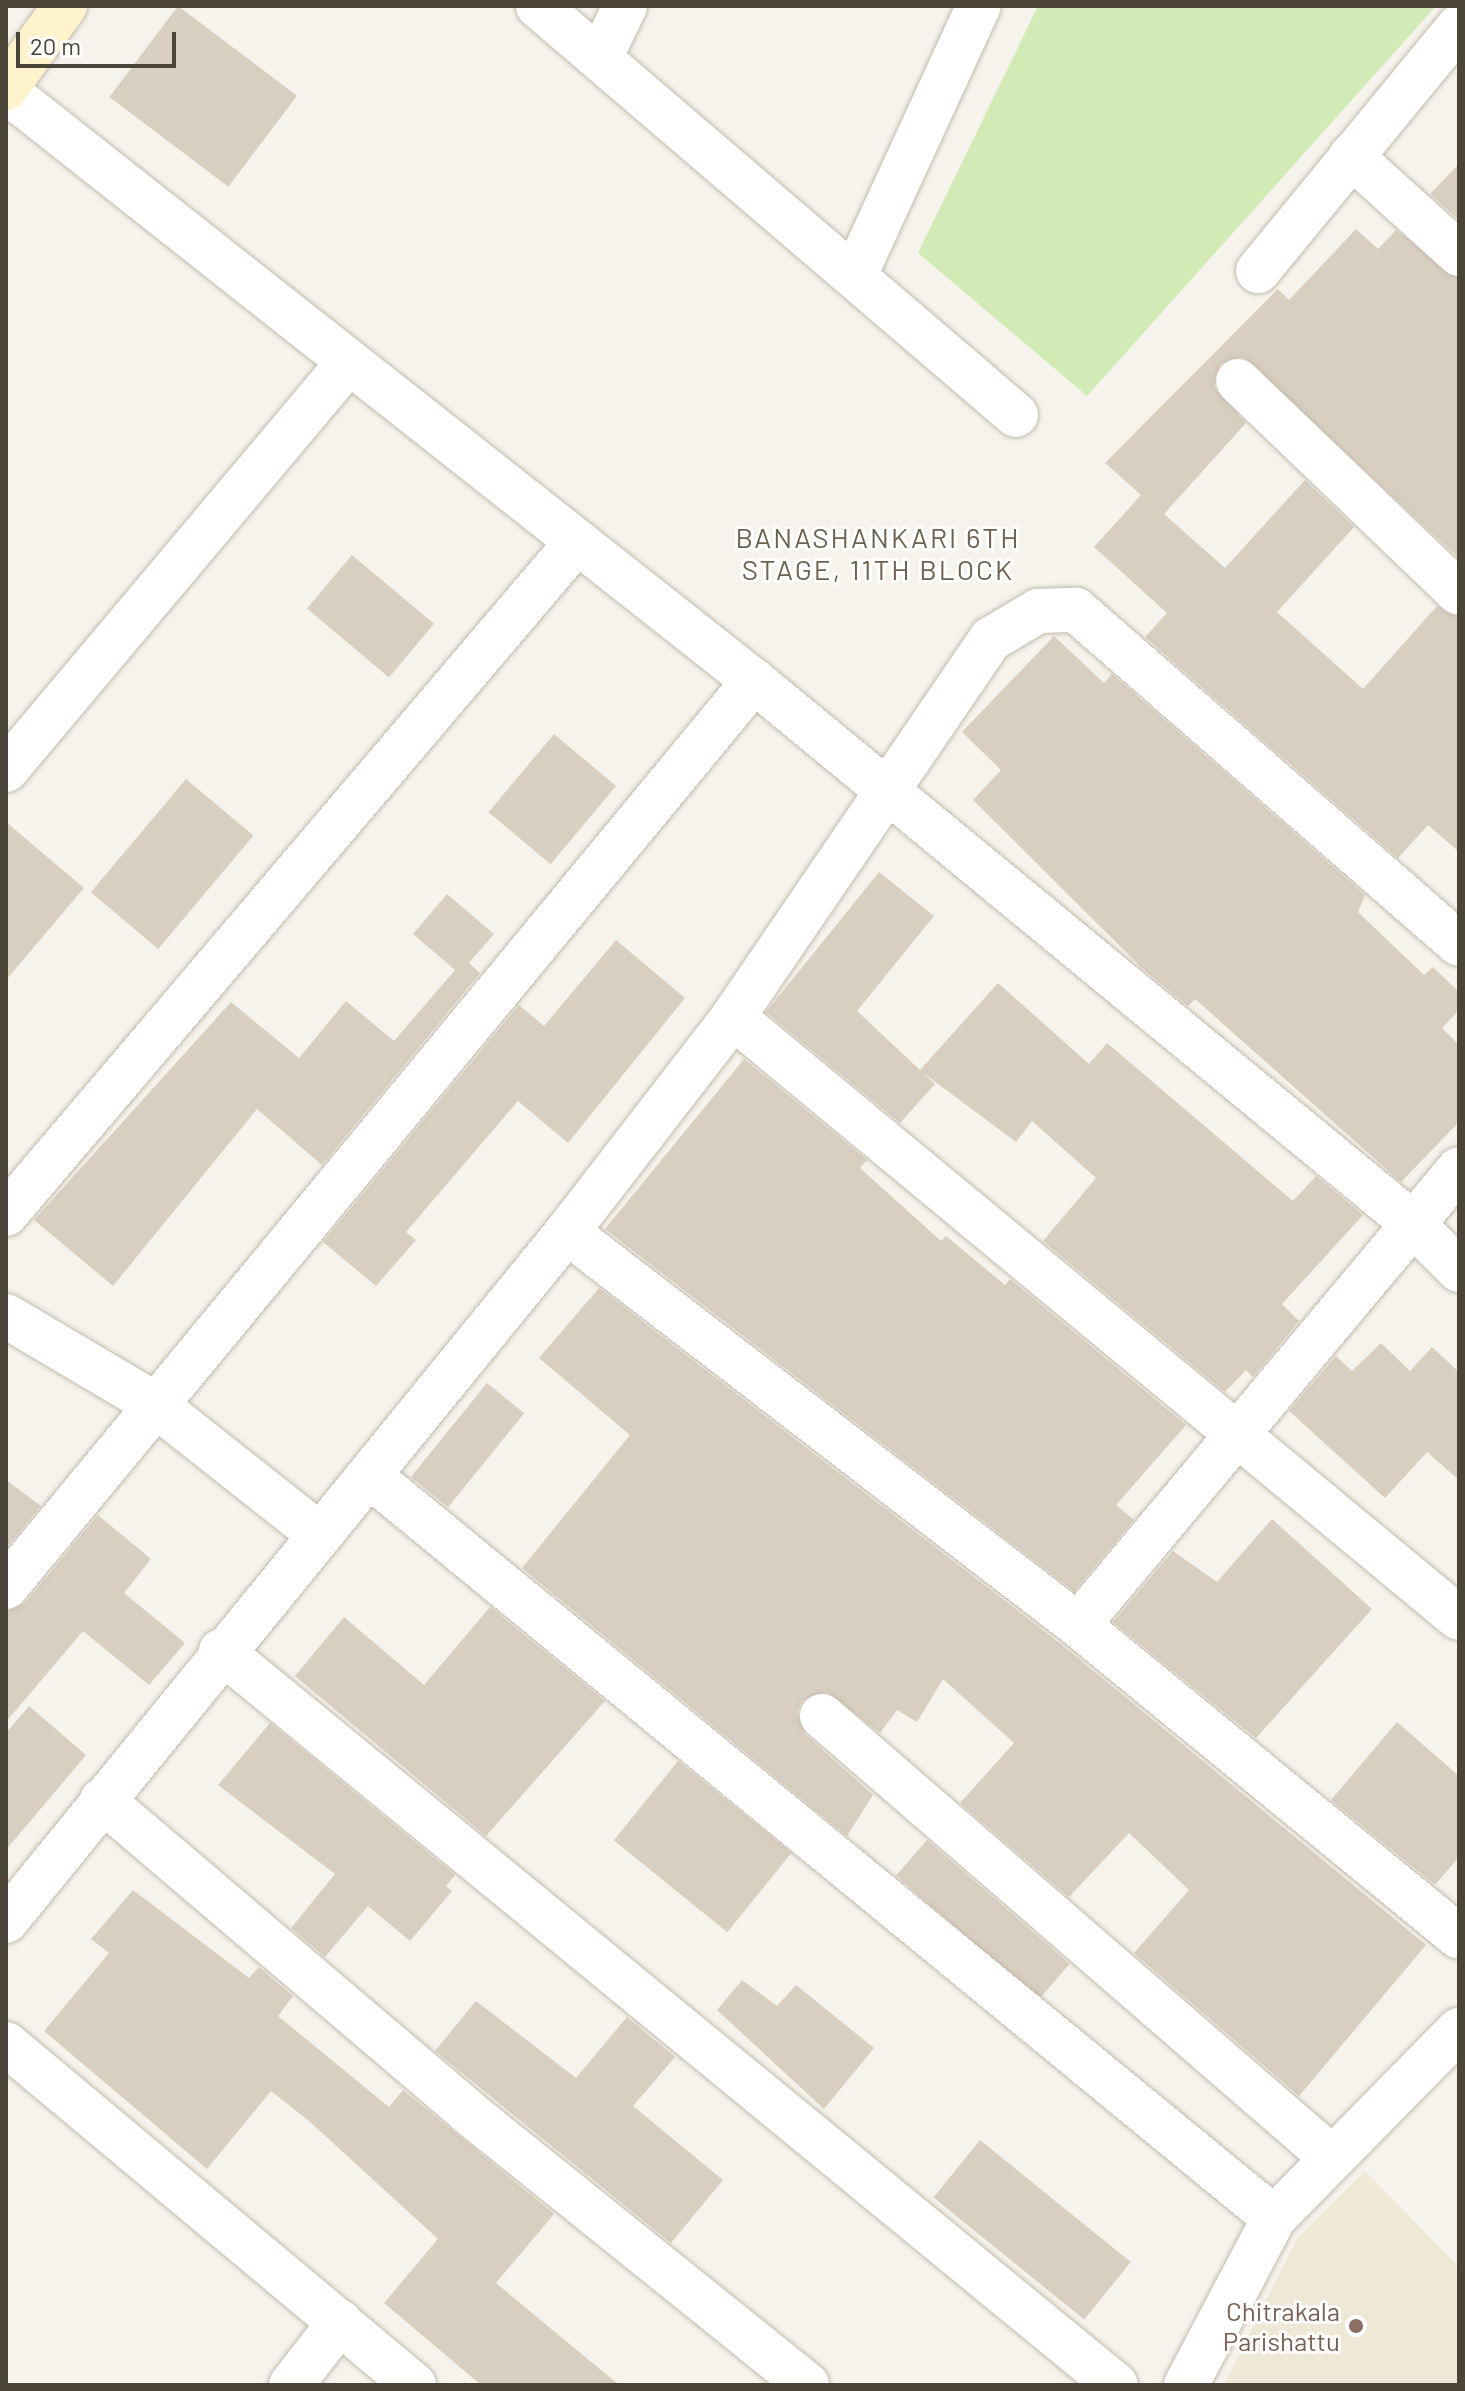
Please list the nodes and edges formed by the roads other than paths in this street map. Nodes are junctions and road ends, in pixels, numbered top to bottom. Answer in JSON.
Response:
{"nodes":[{"id":1,"x":65,"y":6,"type":"edge"},
{"id":2,"x":538,"y":6,"type":"edge"},
{"id":3,"x":625,"y":6,"type":"edge"},
{"id":4,"x":979,"y":6,"type":"edge"},
{"id":5,"x":1459,"y":26,"type":"edge"},
{"id":6,"x":600,"y":58,"type":"junction"},
{"id":7,"x":6,"y":89,"type":"edge"},
{"id":8,"x":1351,"y":156,"type":"junction"},
{"id":9,"x":1459,"y":254,"type":"edge"},
{"id":10,"x":1258,"y":271,"type":"dead end"},
{"id":11,"x":855,"y":275,"type":"junction"},
{"id":12,"x":348,"y":363,"type":"junction"},
{"id":13,"x":1238,"y":381,"type":"dead end"},
{"id":14,"x":1016,"y":415,"type":"dead end"},
{"id":15,"x":577,"y":542,"type":"junction"},
{"id":16,"x":1459,"y":593,"type":"edge"},
{"id":17,"x":754,"y":681,"type":"junction"},
{"id":18,"x":6,"y":770,"type":"edge"},
{"id":19,"x":887,"y":789,"type":"junction"},
{"id":20,"x":1459,"y":944,"type":"edge"},
{"id":21,"x":733,"y":1017,"type":"junction"},
{"id":22,"x":1459,"y":1169,"type":"edge"},
{"id":23,"x":6,"y":1214,"type":"edge"},
{"id":24,"x":1411,"y":1222,"type":"junction"},
{"id":25,"x":567,"y":1232,"type":"junction"},
{"id":26,"x":1459,"y":1270,"type":"edge"},
{"id":27,"x":6,"y":1316,"type":"edge"},
{"id":28,"x":153,"y":1403,"type":"junction"},
{"id":29,"x":1234,"y":1436,"type":"junction"},
{"id":30,"x":371,"y":1477,"type":"junction"},
{"id":31,"x":320,"y":1535,"type":"junction"},
{"id":32,"x":6,"y":1587,"type":"edge"},
{"id":33,"x":1459,"y":1618,"type":"edge"},
{"id":34,"x":1078,"y":1625,"type":"junction"},
{"id":35,"x":221,"y":1651,"type":"junction"},
{"id":36,"x":822,"y":1716,"type":"dead end"},
{"id":37,"x":102,"y":1800,"type":"junction"},
{"id":38,"x":6,"y":1921,"type":"edge"},
{"id":39,"x":1459,"y":1937,"type":"edge"},
{"id":40,"x":1459,"y":2030,"type":"edge"},
{"id":41,"x":6,"y":2044,"type":"edge"},
{"id":42,"x":1332,"y":2158,"type":"junction"},
{"id":43,"x":1274,"y":2218,"type":"junction"},
{"id":44,"x":340,"y":2322,"type":"junction"},
{"id":45,"x":291,"y":2385,"type":"edge"},
{"id":46,"x":414,"y":2385,"type":"edge"},
{"id":47,"x":807,"y":2385,"type":"edge"},
{"id":48,"x":1116,"y":2385,"type":"edge"},
{"id":49,"x":1186,"y":2385,"type":"edge"}],
"edges":[{"from":1,"to":7,"type":"main road"},
{"from":2,"to":6,"type":"street"},
{"from":3,"to":6,"type":"street"},
{"from":4,"to":11,"type":"street"},
{"from":5,"to":8,"type":"street"},
{"from":6,"to":11,"type":"street"},
{"from":7,"to":12,"type":"street"},
{"from":8,"to":9,"type":"street"},
{"from":8,"to":10,"type":"street"},
{"from":11,"to":14,"type":"street"},
{"from":12,"to":15,"type":"street"},
{"from":12,"to":18,"type":"street"},
{"from":13,"to":16,"type":"street"},
{"from":15,"to":17,"type":"street"},
{"from":15,"to":23,"type":"street"},
{"from":17,"to":19,"type":"street"},
{"from":17,"to":28,"type":"street"},
{"from":19,"to":20,"type":"street"},
{"from":19,"to":21,"type":"street"},
{"from":19,"to":24,"type":"street"},
{"from":21,"to":25,"type":"street"},
{"from":21,"to":29,"type":"street"},
{"from":22,"to":24,"type":"street"},
{"from":24,"to":26,"type":"street"},
{"from":24,"to":29,"type":"street"},
{"from":25,"to":30,"type":"street"},
{"from":25,"to":34,"type":"street"},
{"from":27,"to":28,"type":"street"},
{"from":28,"to":31,"type":"street"},
{"from":28,"to":32,"type":"street"},
{"from":29,"to":33,"type":"street"},
{"from":29,"to":34,"type":"street"},
{"from":30,"to":31,"type":"street"},
{"from":30,"to":43,"type":"street"},
{"from":31,"to":35,"type":"street"},
{"from":34,"to":39,"type":"street"},
{"from":35,"to":37,"type":"street"},
{"from":35,"to":48,"type":"street"},
{"from":36,"to":42,"type":"street"},
{"from":37,"to":38,"type":"street"},
{"from":37,"to":47,"type":"street"},
{"from":40,"to":42,"type":"street"},
{"from":41,"to":44,"type":"street"},
{"from":42,"to":43,"type":"street"},
{"from":43,"to":49,"type":"street"},
{"from":44,"to":45,"type":"street"},
{"from":44,"to":46,"type":"street"}]}
